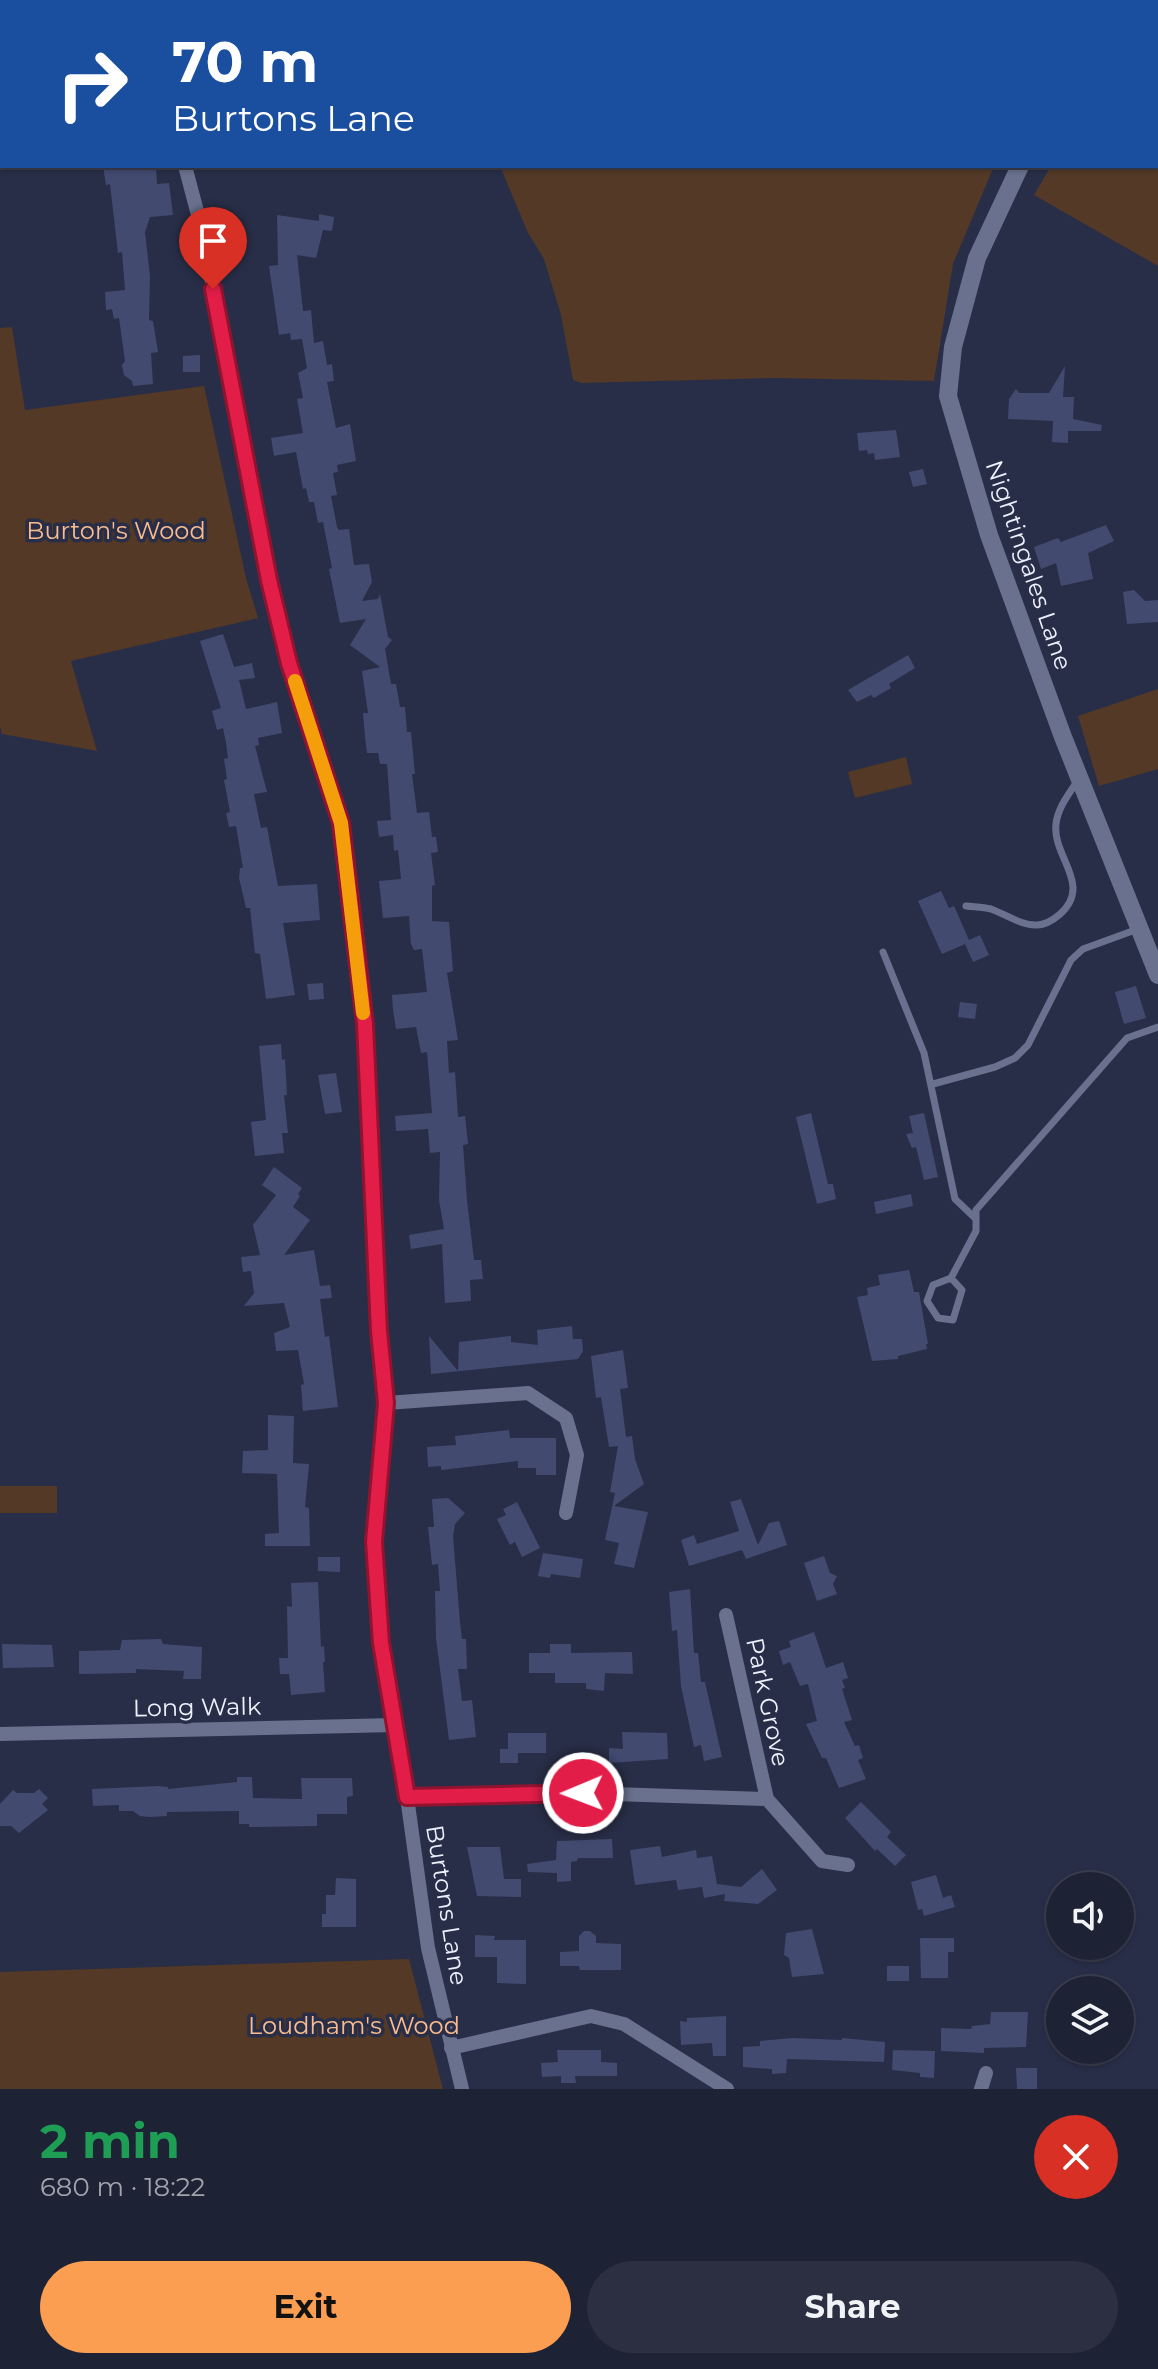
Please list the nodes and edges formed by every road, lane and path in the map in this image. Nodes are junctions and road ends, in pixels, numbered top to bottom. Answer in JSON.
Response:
{"nodes":[{"id":1,"x":186,"y":168,"type":"edge"},
{"id":2,"x":1019,"y":168,"type":"edge"},
{"id":3,"x":1079,"y":778,"type":"junction"},
{"id":4,"x":966,"y":906,"type":"dead end"},
{"id":5,"x":1140,"y":928,"type":"junction"},
{"id":6,"x":883,"y":952,"type":"dead end"},
{"id":7,"x":1158,"y":975,"type":"edge"},
{"id":8,"x":1158,"y":1027,"type":"edge"},
{"id":9,"x":933,"y":1084,"type":"junction"},
{"id":10,"x":976,"y":1219,"type":"junction"},
{"id":11,"x":951,"y":1278,"type":"junction"},
{"id":12,"x":386,"y":1403,"type":"junction"},
{"id":13,"x":566,"y":1513,"type":"dead end"},
{"id":14,"x":726,"y":1615,"type":"dead end"},
{"id":15,"x":395,"y":1725,"type":"junction"},
{"id":16,"x":0,"y":1734,"type":"edge"},
{"id":17,"x":407,"y":1797,"type":"junction"},
{"id":18,"x":767,"y":1799,"type":"junction"},
{"id":19,"x":848,"y":1865,"type":"dead end"},
{"id":20,"x":451,"y":2048,"type":"junction"},
{"id":21,"x":986,"y":2073,"type":"dead end"},
{"id":22,"x":462,"y":2089,"type":"edge"},
{"id":23,"x":727,"y":2089,"type":"edge"},
{"id":24,"x":981,"y":2089,"type":"edge"}],
"edges":[{"from":1,"to":12,"type":"street","name":"Burtons Lane"},
{"from":2,"to":3,"type":"main road","name":"Nightingales Lane"},
{"from":3,"to":4,"type":"lane"},
{"from":3,"to":5,"type":"main road","name":"Nightingales Lane"},
{"from":5,"to":7,"type":"main road","name":"Nightingales Lane"},
{"from":5,"to":9,"type":"lane"},
{"from":6,"to":9,"type":"lane"},
{"from":8,"to":10,"type":"lane"},
{"from":9,"to":10,"type":"lane"},
{"from":10,"to":11,"type":"lane"},
{"from":11,"to":11,"type":"lane"},
{"from":12,"to":13,"type":"street"},
{"from":12,"to":15,"type":"street","name":"Burtons Lane"},
{"from":14,"to":18,"type":"street","name":"Park Grove"},
{"from":15,"to":16,"type":"street","name":"Long Walk"},
{"from":15,"to":17,"type":"street","name":"Burtons Lane"},
{"from":17,"to":18,"type":"street","name":"Park Grove"},
{"from":17,"to":20,"type":"street","name":"Burtons Lane"},
{"from":18,"to":19,"type":"street","name":"Park Grove"},
{"from":20,"to":22,"type":"street","name":"Burtons Lane"},
{"from":20,"to":23,"type":"street"},
{"from":21,"to":24,"type":"street"}]}
